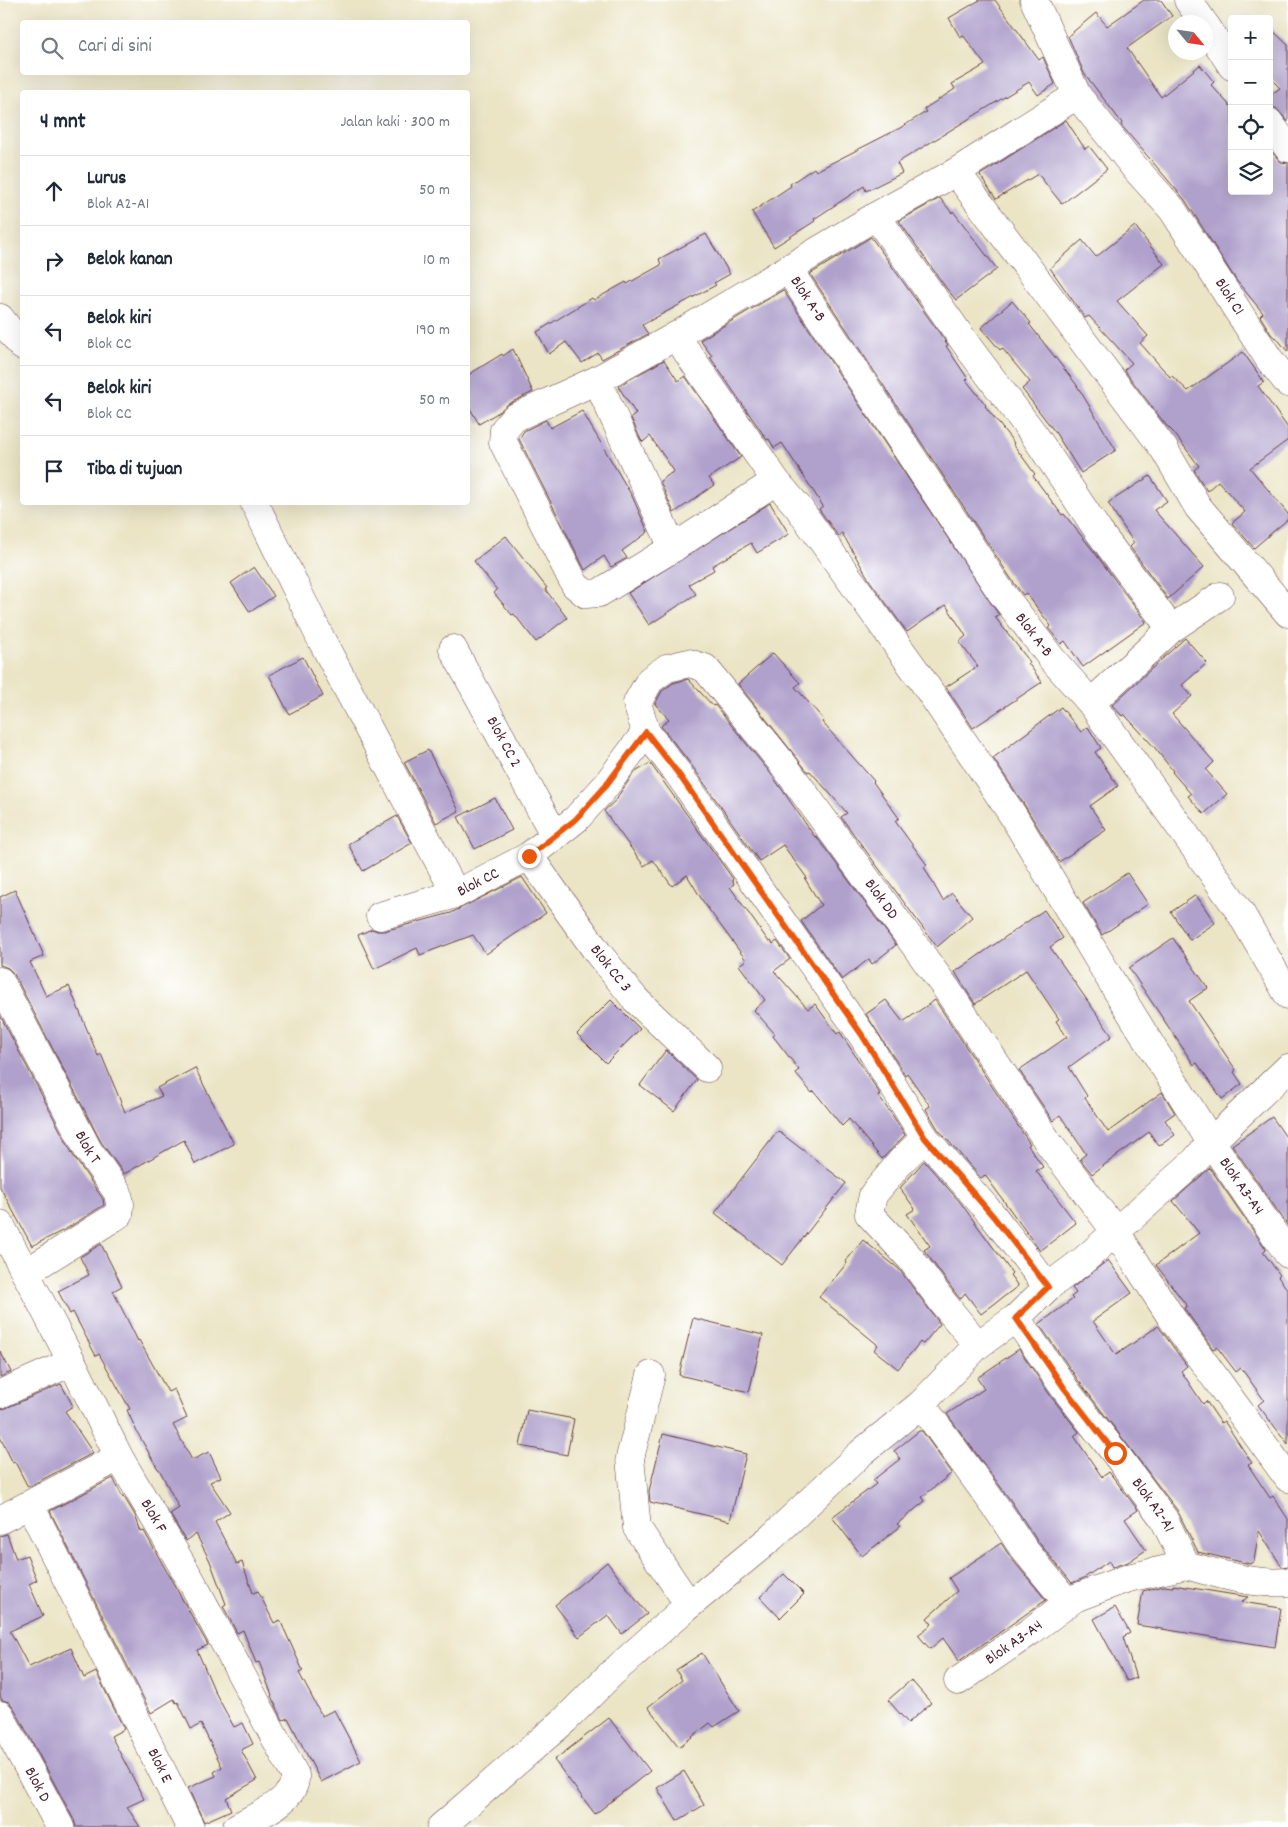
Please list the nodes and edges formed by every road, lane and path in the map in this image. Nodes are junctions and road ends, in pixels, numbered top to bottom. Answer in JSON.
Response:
{"nodes":[{"id":1,"x":1034,"y":0,"type":"edge"},
{"id":2,"x":1188,"y":0,"type":"edge"},
{"id":3,"x":1198,"y":15,"type":"edge"},
{"id":4,"x":1213,"y":37,"type":"edge"},
{"id":5,"x":1228,"y":60,"type":"edge"},
{"id":6,"x":1077,"y":95,"type":"junction"},
{"id":7,"x":1273,"y":127,"type":"edge"},
{"id":8,"x":1288,"y":148,"type":"edge"},
{"id":9,"x":956,"y":172,"type":"junction"},
{"id":10,"x":876,"y":216,"type":"junction"},
{"id":11,"x":788,"y":269,"type":"junction"},
{"id":12,"x":0,"y":318,"type":"edge"},
{"id":13,"x":676,"y":336,"type":"junction"},
{"id":14,"x":20,"y":343,"type":"edge"},
{"id":15,"x":597,"y":380,"type":"junction"},
{"id":16,"x":1288,"y":383,"type":"edge"},
{"id":17,"x":776,"y":481,"type":"junction"},
{"id":18,"x":255,"y":505,"type":"edge"},
{"id":19,"x":673,"y":548,"type":"junction"},
{"id":20,"x":1220,"y":596,"type":"dead end"},
{"id":21,"x":1288,"y":613,"type":"edge"},
{"id":22,"x":1171,"y":629,"type":"junction"},
{"id":23,"x":454,"y":649,"type":"dead end"},
{"id":24,"x":1091,"y":703,"type":"junction"},
{"id":25,"x":646,"y":732,"type":"junction"},
{"id":26,"x":555,"y":836,"type":"junction"},
{"id":27,"x":529,"y":856,"type":"junction"},
{"id":28,"x":456,"y":894,"type":"junction"},
{"id":29,"x":380,"y":916,"type":"dead end"},
{"id":30,"x":0,"y":981,"type":"edge"},
{"id":31,"x":1288,"y":995,"type":"edge"},
{"id":32,"x":707,"y":1068,"type":"dead end"},
{"id":33,"x":1288,"y":1068,"type":"edge"},
{"id":34,"x":925,"y":1138,"type":"junction"},
{"id":35,"x":1211,"y":1142,"type":"junction"},
{"id":36,"x":0,"y":1224,"type":"edge"},
{"id":37,"x":1116,"y":1232,"type":"junction"},
{"id":38,"x":1288,"y":1254,"type":"edge"},
{"id":39,"x":13,"y":1261,"type":"edge"},
{"id":40,"x":1048,"y":1287,"type":"junction"},
{"id":41,"x":1016,"y":1318,"type":"junction"},
{"id":42,"x":978,"y":1345,"type":"junction"},
{"id":43,"x":72,"y":1362,"type":"junction"},
{"id":44,"x":651,"y":1375,"type":"dead end"},
{"id":45,"x":0,"y":1394,"type":"edge"},
{"id":46,"x":921,"y":1404,"type":"junction"},
{"id":47,"x":119,"y":1457,"type":"junction"},
{"id":48,"x":1288,"y":1478,"type":"edge"},
{"id":49,"x":30,"y":1505,"type":"junction"},
{"id":50,"x":0,"y":1520,"type":"edge"},
{"id":51,"x":1186,"y":1565,"type":"junction"},
{"id":52,"x":1288,"y":1582,"type":"edge"},
{"id":53,"x":1068,"y":1603,"type":"junction"},
{"id":54,"x":689,"y":1605,"type":"junction"},
{"id":55,"x":958,"y":1681,"type":"dead end"},
{"id":56,"x":0,"y":1715,"type":"edge"},
{"id":57,"x":60,"y":1827,"type":"edge"},
{"id":58,"x":190,"y":1827,"type":"edge"},
{"id":59,"x":237,"y":1827,"type":"edge"},
{"id":60,"x":441,"y":1827,"type":"edge"}],
"edges":[{"from":1,"to":6,"type":"street","name":"Blok C1"},
{"from":2,"to":3,"type":"street"},
{"from":4,"to":5,"type":"street"},
{"from":6,"to":9,"type":"street"},
{"from":6,"to":16,"type":"street","name":"Blok C1"},
{"from":7,"to":8,"type":"street"},
{"from":9,"to":10,"type":"street"},
{"from":9,"to":21,"type":"street"},
{"from":10,"to":11,"type":"street"},
{"from":10,"to":22,"type":"street"},
{"from":11,"to":13,"type":"street"},
{"from":11,"to":24,"type":"street","name":"Blok A-B"},
{"from":12,"to":14,"type":"street"},
{"from":13,"to":15,"type":"street"},
{"from":13,"to":17,"type":"street","name":"Blok A3-A4"},
{"from":15,"to":19,"type":"street"},
{"from":15,"to":19,"type":"street"},
{"from":17,"to":19,"type":"street"},
{"from":17,"to":35,"type":"street","name":"Blok A3-A4"},
{"from":18,"to":28,"type":"street"},
{"from":20,"to":22,"type":"street"},
{"from":22,"to":24,"type":"street"},
{"from":23,"to":26,"type":"street","name":"Blok CC 2"},
{"from":24,"to":31,"type":"street","name":"Blok A-B"},
{"from":25,"to":26,"type":"street","name":"Blok CC"},
{"from":25,"to":34,"type":"street"},
{"from":25,"to":37,"type":"street","name":"Blok DD"},
{"from":26,"to":27,"type":"street","name":"Blok CC"},
{"from":27,"to":28,"type":"street","name":"Blok CC"},
{"from":27,"to":32,"type":"street","name":"Blok CC 3"},
{"from":28,"to":29,"type":"street","name":"Blok CC"},
{"from":30,"to":39,"type":"street","name":"Blok T"},
{"from":33,"to":35,"type":"street"},
{"from":34,"to":40,"type":"street"},
{"from":34,"to":42,"type":"street"},
{"from":35,"to":37,"type":"street"},
{"from":35,"to":38,"type":"street","name":"Blok A3-A4"},
{"from":36,"to":39,"type":"street","name":"Blok F"},
{"from":37,"to":40,"type":"street"},
{"from":37,"to":48,"type":"street","name":"Blok DD"},
{"from":39,"to":43,"type":"street","name":"Blok F"},
{"from":40,"to":41,"type":"street"},
{"from":41,"to":42,"type":"street"},
{"from":41,"to":51,"type":"street","name":"Blok A2-A1"},
{"from":42,"to":46,"type":"street"},
{"from":43,"to":45,"type":"street"},
{"from":43,"to":47,"type":"street","name":"Blok F"},
{"from":44,"to":54,"type":"street"},
{"from":46,"to":53,"type":"street"},
{"from":46,"to":54,"type":"street"},
{"from":47,"to":49,"type":"street"},
{"from":47,"to":59,"type":"street","name":"Blok F"},
{"from":49,"to":50,"type":"street"},
{"from":49,"to":58,"type":"street","name":"Blok E"},
{"from":51,"to":52,"type":"street"},
{"from":51,"to":53,"type":"street","name":"Blok A3-A4"},
{"from":53,"to":55,"type":"street","name":"Blok A3-A4"},
{"from":54,"to":60,"type":"street"},
{"from":56,"to":57,"type":"street","name":"Blok D"}]}
